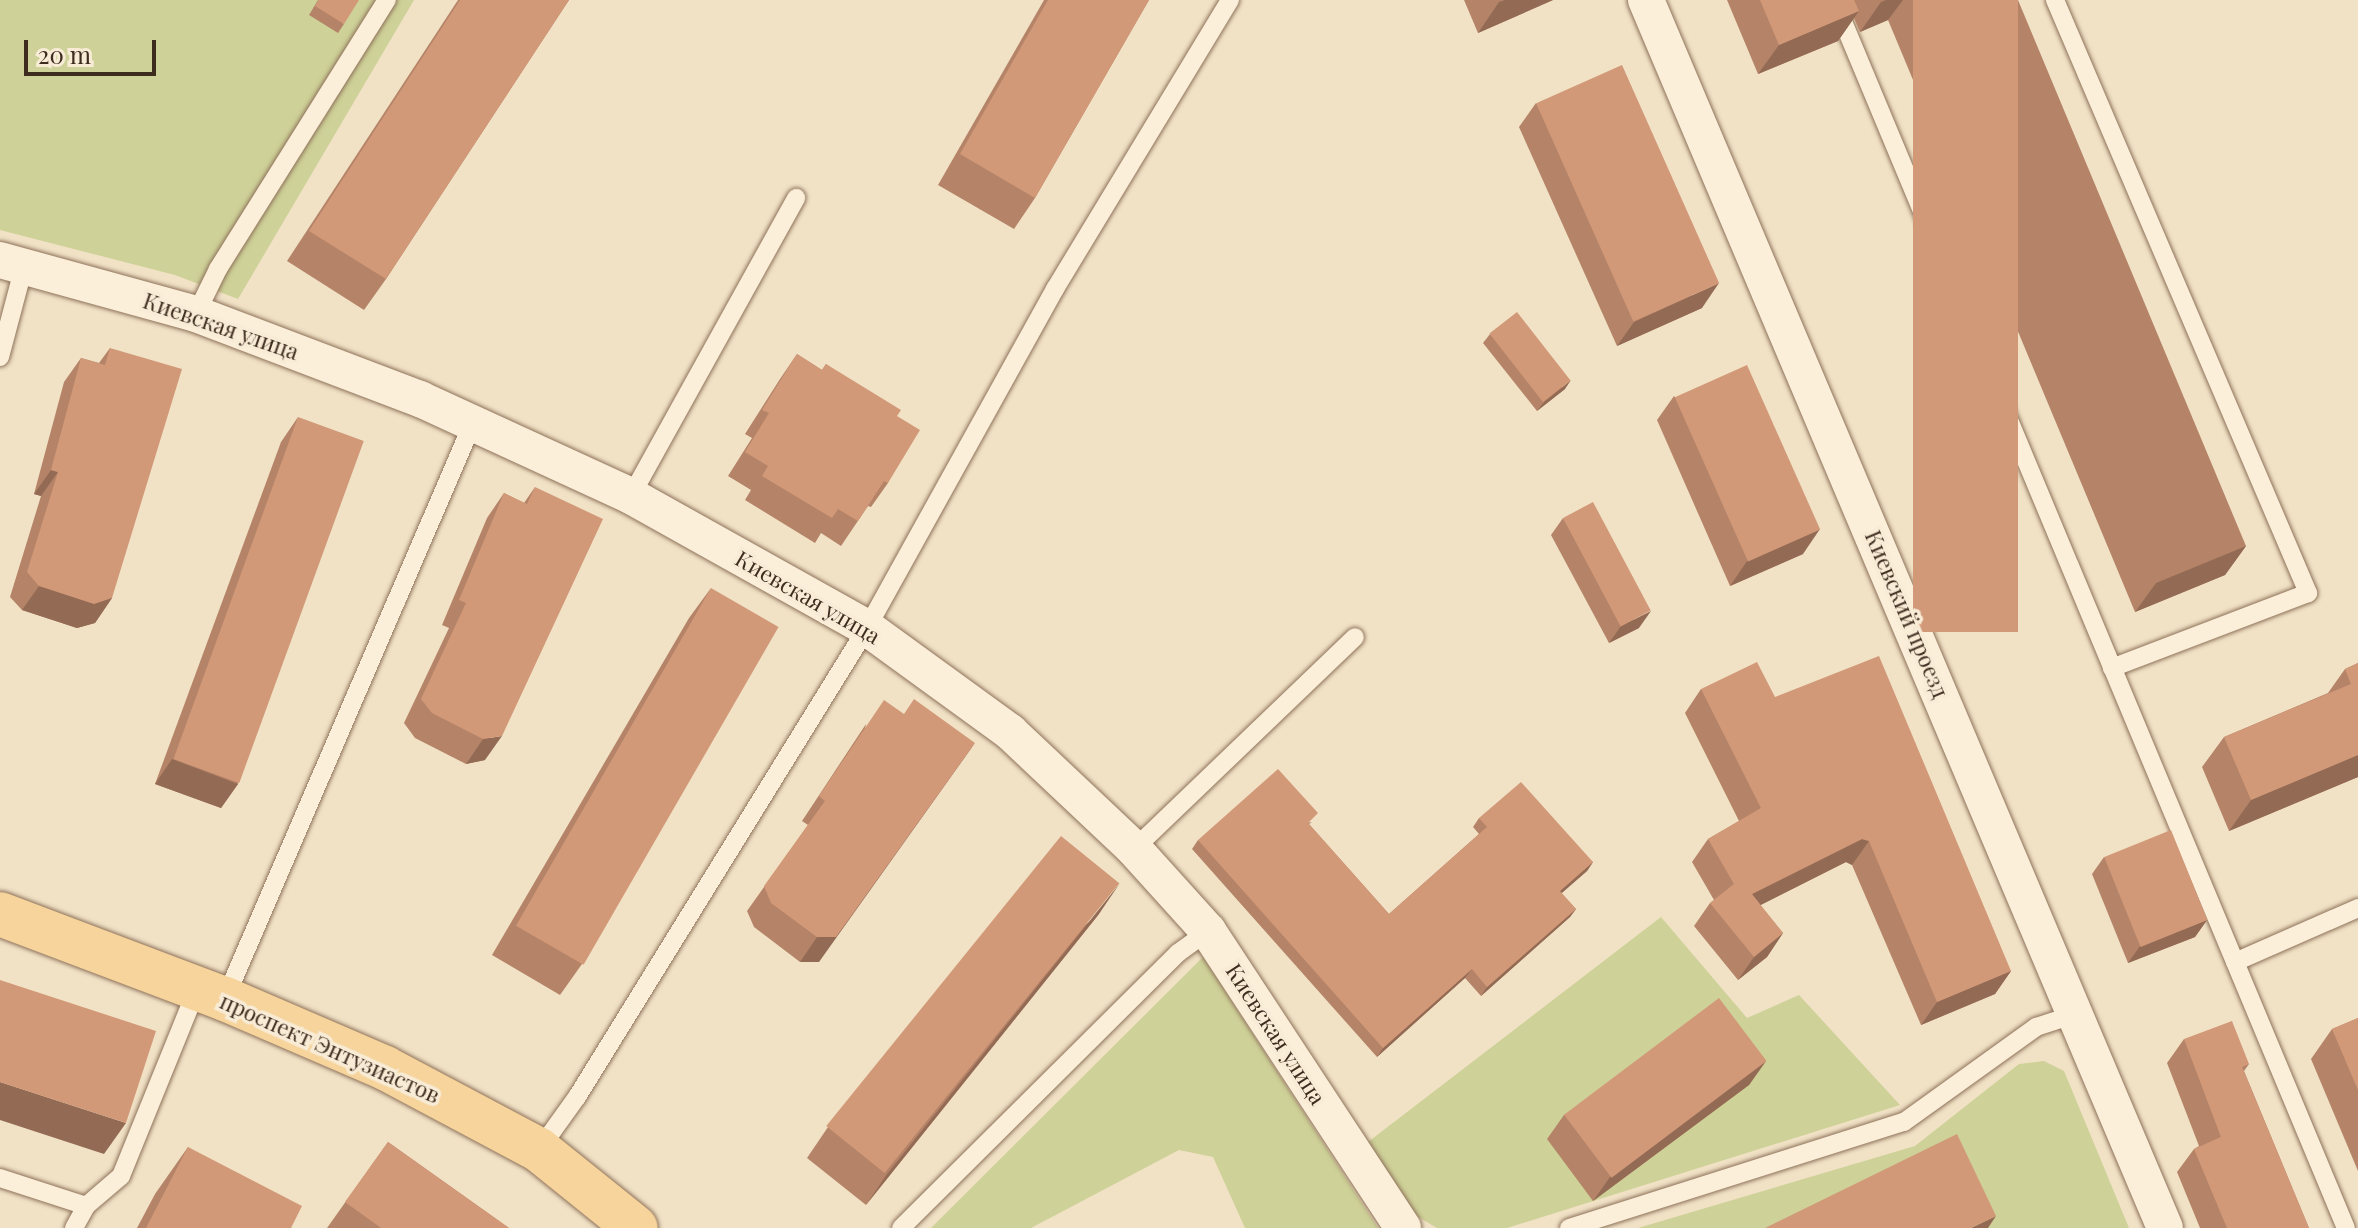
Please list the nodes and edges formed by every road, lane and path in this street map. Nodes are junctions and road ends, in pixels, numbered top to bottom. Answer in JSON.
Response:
{"nodes":[{"id":1,"x":387,"y":0,"type":"edge"},
{"id":2,"x":1230,"y":0,"type":"edge"},
{"id":3,"x":1646,"y":0,"type":"edge"},
{"id":4,"x":1834,"y":0,"type":"edge"},
{"id":5,"x":2055,"y":0,"type":"edge"},
{"id":6,"x":796,"y":198,"type":"dead end"},
{"id":7,"x":12,"y":263,"type":"edge"},
{"id":8,"x":196,"y":314,"type":"junction"},
{"id":9,"x":0,"y":357,"type":"edge"},
{"id":10,"x":472,"y":425,"type":"junction"},
{"id":11,"x":631,"y":496,"type":"junction"},
{"id":12,"x":867,"y":628,"type":"junction"},
{"id":13,"x":1355,"y":637,"type":"dead end"},
{"id":14,"x":2112,"y":668,"type":"junction"},
{"id":15,"x":1134,"y":849,"type":"junction"},
{"id":16,"x":2358,"y":908,"type":"edge"},
{"id":17,"x":0,"y":914,"type":"edge"},
{"id":18,"x":1208,"y":931,"type":"junction"},
{"id":19,"x":2235,"y":962,"type":"junction"},
{"id":20,"x":211,"y":994,"type":"junction"},
{"id":21,"x":2076,"y":1014,"type":"junction"},
{"id":22,"x":539,"y":1150,"type":"junction"},
{"id":23,"x":0,"y":1178,"type":"edge"},
{"id":24,"x":86,"y":1206,"type":"junction"},
{"id":25,"x":74,"y":1228,"type":"edge"},
{"id":26,"x":636,"y":1228,"type":"edge"},
{"id":27,"x":901,"y":1228,"type":"edge"},
{"id":28,"x":1403,"y":1228,"type":"edge"},
{"id":29,"x":1569,"y":1228,"type":"edge"},
{"id":30,"x":2165,"y":1228,"type":"edge"},
{"id":31,"x":2346,"y":1228,"type":"edge"}],
"edges":[{"from":1,"to":8,"type":"lane"},
{"from":2,"to":12,"type":"lane"},
{"from":3,"to":21,"type":"street","name":"Киевский проезд"},
{"from":4,"to":14,"type":"lane"},
{"from":5,"to":14,"type":"lane"},
{"from":6,"to":11,"type":"lane"},
{"from":7,"to":8,"type":"street","name":"Киевская улица"},
{"from":7,"to":9,"type":"lane"},
{"from":8,"to":10,"type":"street","name":"Киевская улица"},
{"from":10,"to":11,"type":"street","name":"Киевская улица"},
{"from":10,"to":20,"type":"lane"},
{"from":11,"to":12,"type":"street","name":"Киевская улица"},
{"from":12,"to":15,"type":"street","name":"Киевская улица"},
{"from":12,"to":22,"type":"lane"},
{"from":13,"to":15,"type":"lane"},
{"from":14,"to":19,"type":"lane"},
{"from":15,"to":18,"type":"street","name":"Киевская улица"},
{"from":16,"to":19,"type":"lane"},
{"from":17,"to":20,"type":"main road","name":"проспект Энтузиастов"},
{"from":18,"to":27,"type":"lane"},
{"from":18,"to":28,"type":"street","name":"Киевская улица"},
{"from":19,"to":31,"type":"lane"},
{"from":20,"to":22,"type":"main road","name":"проспект Энтузиастов"},
{"from":20,"to":24,"type":"lane"},
{"from":21,"to":29,"type":"lane"},
{"from":21,"to":30,"type":"street","name":"Киевский проезд"},
{"from":22,"to":26,"type":"main road","name":"проспект Энтузиастов"},
{"from":23,"to":24,"type":"lane"},
{"from":24,"to":25,"type":"lane"}]}
